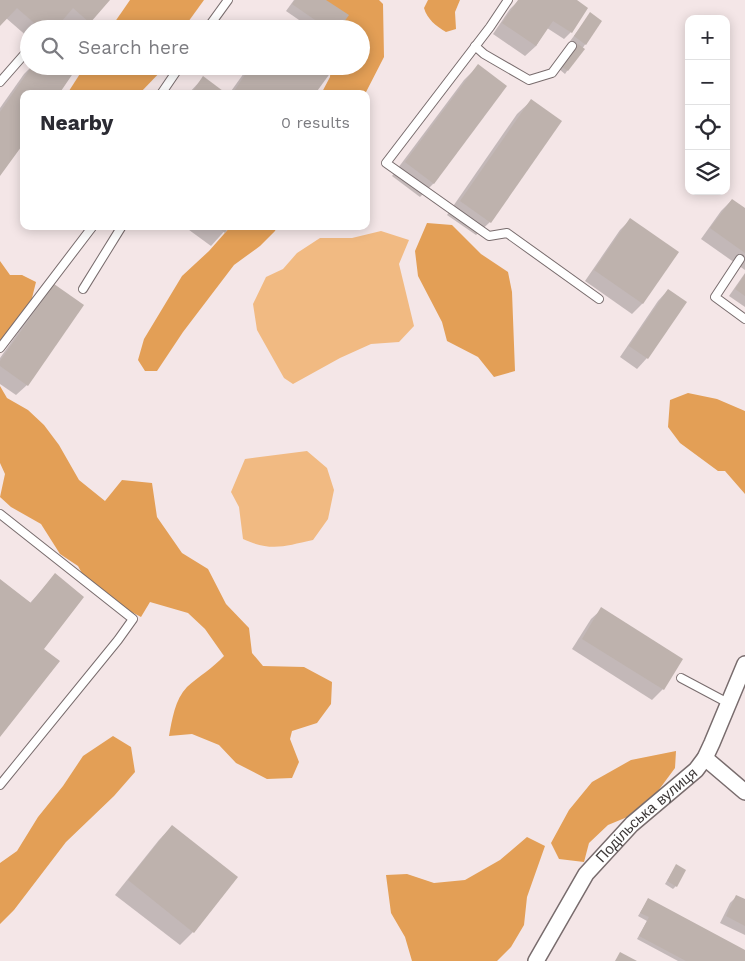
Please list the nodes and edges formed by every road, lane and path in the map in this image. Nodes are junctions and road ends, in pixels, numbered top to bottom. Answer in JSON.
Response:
{"nodes":[{"id":1,"x":228,"y":0,"type":"edge"},
{"id":2,"x":508,"y":0,"type":"edge"},
{"id":3,"x":214,"y":20,"type":"edge"},
{"id":4,"x":475,"y":46,"type":"junction"},
{"id":5,"x":572,"y":46,"type":"dead end"},
{"id":6,"x":20,"y":59,"type":"edge"},
{"id":7,"x":174,"y":75,"type":"edge"},
{"id":8,"x":0,"y":82,"type":"edge"},
{"id":9,"x":164,"y":90,"type":"edge"},
{"id":10,"x":90,"y":230,"type":"edge"},
{"id":11,"x":120,"y":230,"type":"edge"},
{"id":12,"x":740,"y":259,"type":"dead end"},
{"id":13,"x":83,"y":289,"type":"dead end"},
{"id":14,"x":599,"y":299,"type":"dead end"},
{"id":15,"x":745,"y":319,"type":"edge"},
{"id":16,"x":0,"y":348,"type":"edge"},
{"id":17,"x":0,"y":514,"type":"edge"},
{"id":18,"x":745,"y":664,"type":"edge"},
{"id":19,"x":681,"y":678,"type":"dead end"},
{"id":20,"x":728,"y":703,"type":"junction"},
{"id":21,"x":704,"y":758,"type":"junction"},
{"id":22,"x":0,"y":785,"type":"edge"},
{"id":23,"x":745,"y":792,"type":"edge"},
{"id":24,"x":536,"y":961,"type":"edge"}],
"edges":[{"from":1,"to":3,"type":"lane"},
{"from":2,"to":4,"type":"lane"},
{"from":4,"to":5,"type":"lane"},
{"from":4,"to":14,"type":"lane"},
{"from":6,"to":8,"type":"lane"},
{"from":7,"to":9,"type":"lane"},
{"from":10,"to":16,"type":"lane"},
{"from":11,"to":13,"type":"lane"},
{"from":12,"to":15,"type":"lane"},
{"from":17,"to":22,"type":"lane"},
{"from":18,"to":20,"type":"street","name":"Подільська вулиця"},
{"from":19,"to":20,"type":"lane"},
{"from":20,"to":21,"type":"street","name":"Подільська вулиця"},
{"from":21,"to":23,"type":"street"},
{"from":21,"to":24,"type":"street","name":"Подільська вулиця"}]}
